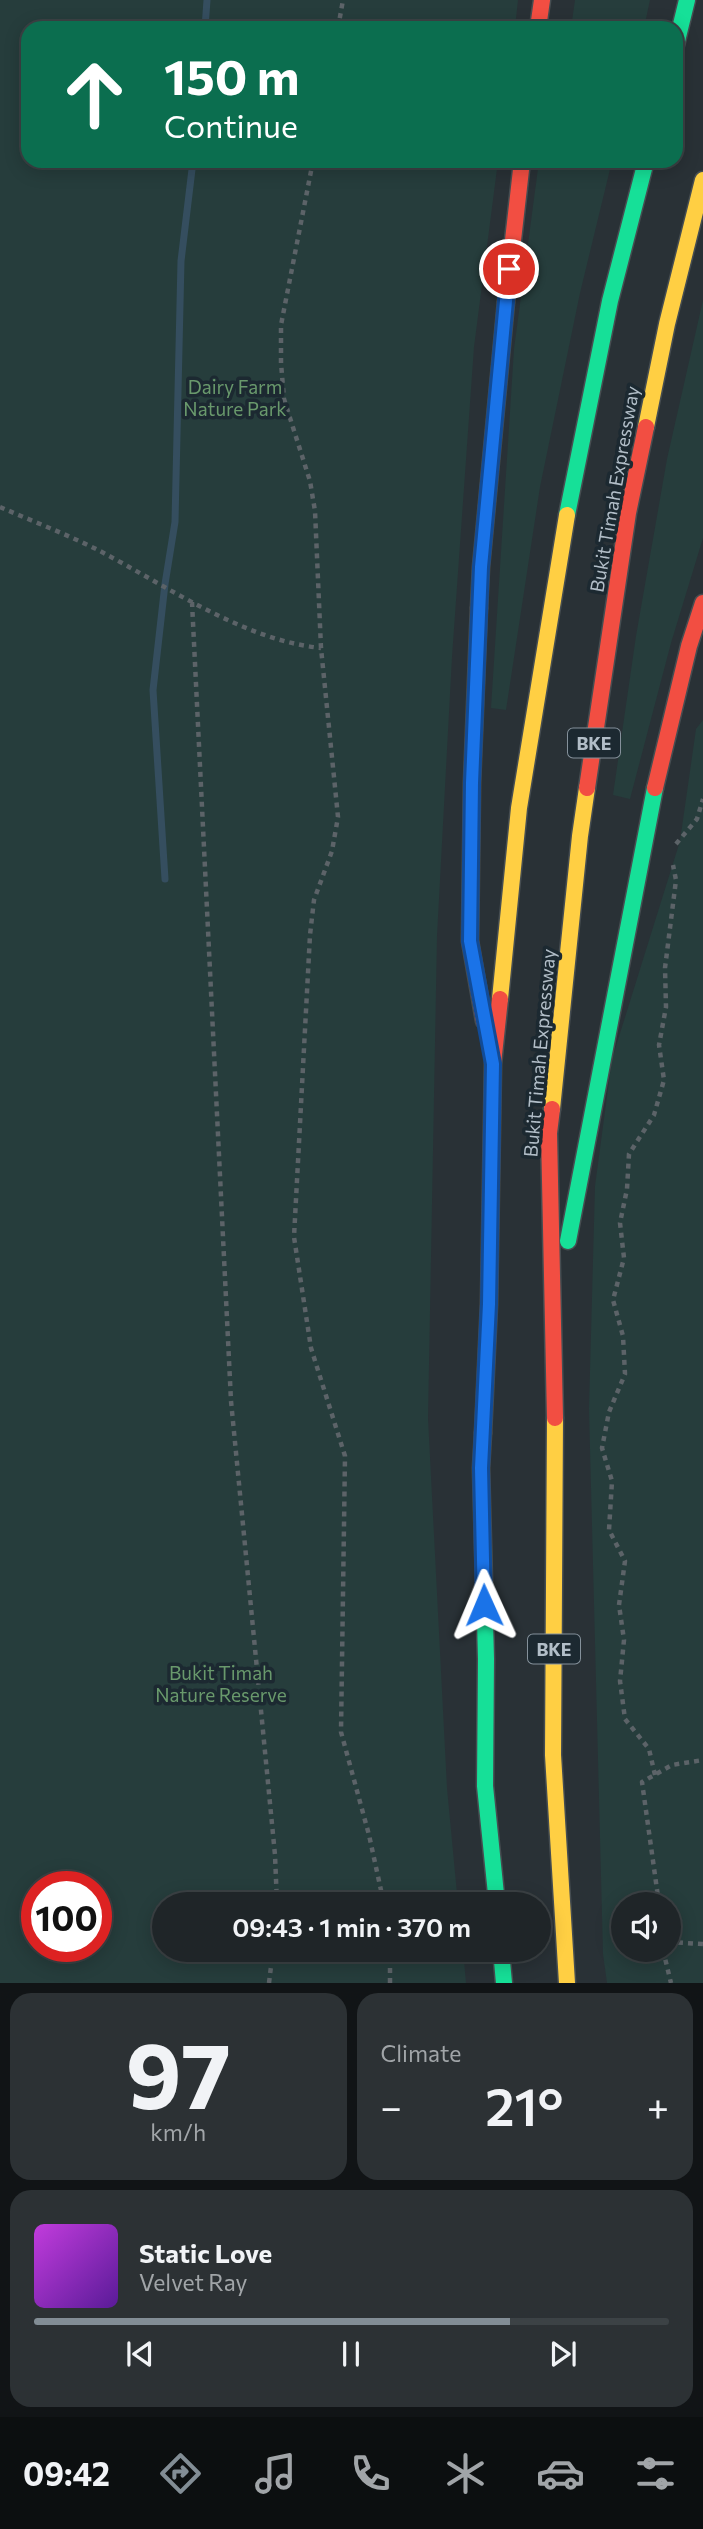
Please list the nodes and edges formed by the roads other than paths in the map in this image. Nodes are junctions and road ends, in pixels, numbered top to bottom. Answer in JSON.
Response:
{"nodes":[{"id":1,"x":542,"y":0,"type":"edge"},
{"id":2,"x":687,"y":0,"type":"edge"},
{"id":3,"x":539,"y":21,"type":"edge"},
{"id":4,"x":682,"y":21,"type":"edge"},
{"id":5,"x":521,"y":168,"type":"edge"},
{"id":6,"x":644,"y":168,"type":"edge"},
{"id":7,"x":703,"y":180,"type":"edge"},
{"id":8,"x":703,"y":603,"type":"edge"},
{"id":9,"x":493,"y":1064,"type":"junction"},
{"id":10,"x":554,"y":1315,"type":"junction"},
{"id":11,"x":496,"y":1892,"type":"edge"},
{"id":12,"x":502,"y":1962,"type":"edge"},
{"id":13,"x":504,"y":1983,"type":"edge"},
{"id":14,"x":567,"y":1983,"type":"edge"}],
"edges":[{"from":1,"to":3,"type":"highway"},
{"from":2,"to":4,"type":"highway"},
{"from":5,"to":9,"type":"highway"},
{"from":6,"to":9,"type":"highway","name":"Bukit Timah Expressway"},
{"from":7,"to":10,"type":"highway","name":"Bukit Timah Expressway","number":"BKE"},
{"from":8,"to":10,"type":"highway"},
{"from":9,"to":11,"type":"highway","name":"Bukit Timah Expressway"},
{"from":10,"to":14,"type":"highway","name":"Bukit Timah Expressway","number":"BKE"},
{"from":12,"to":13,"type":"highway"}]}
